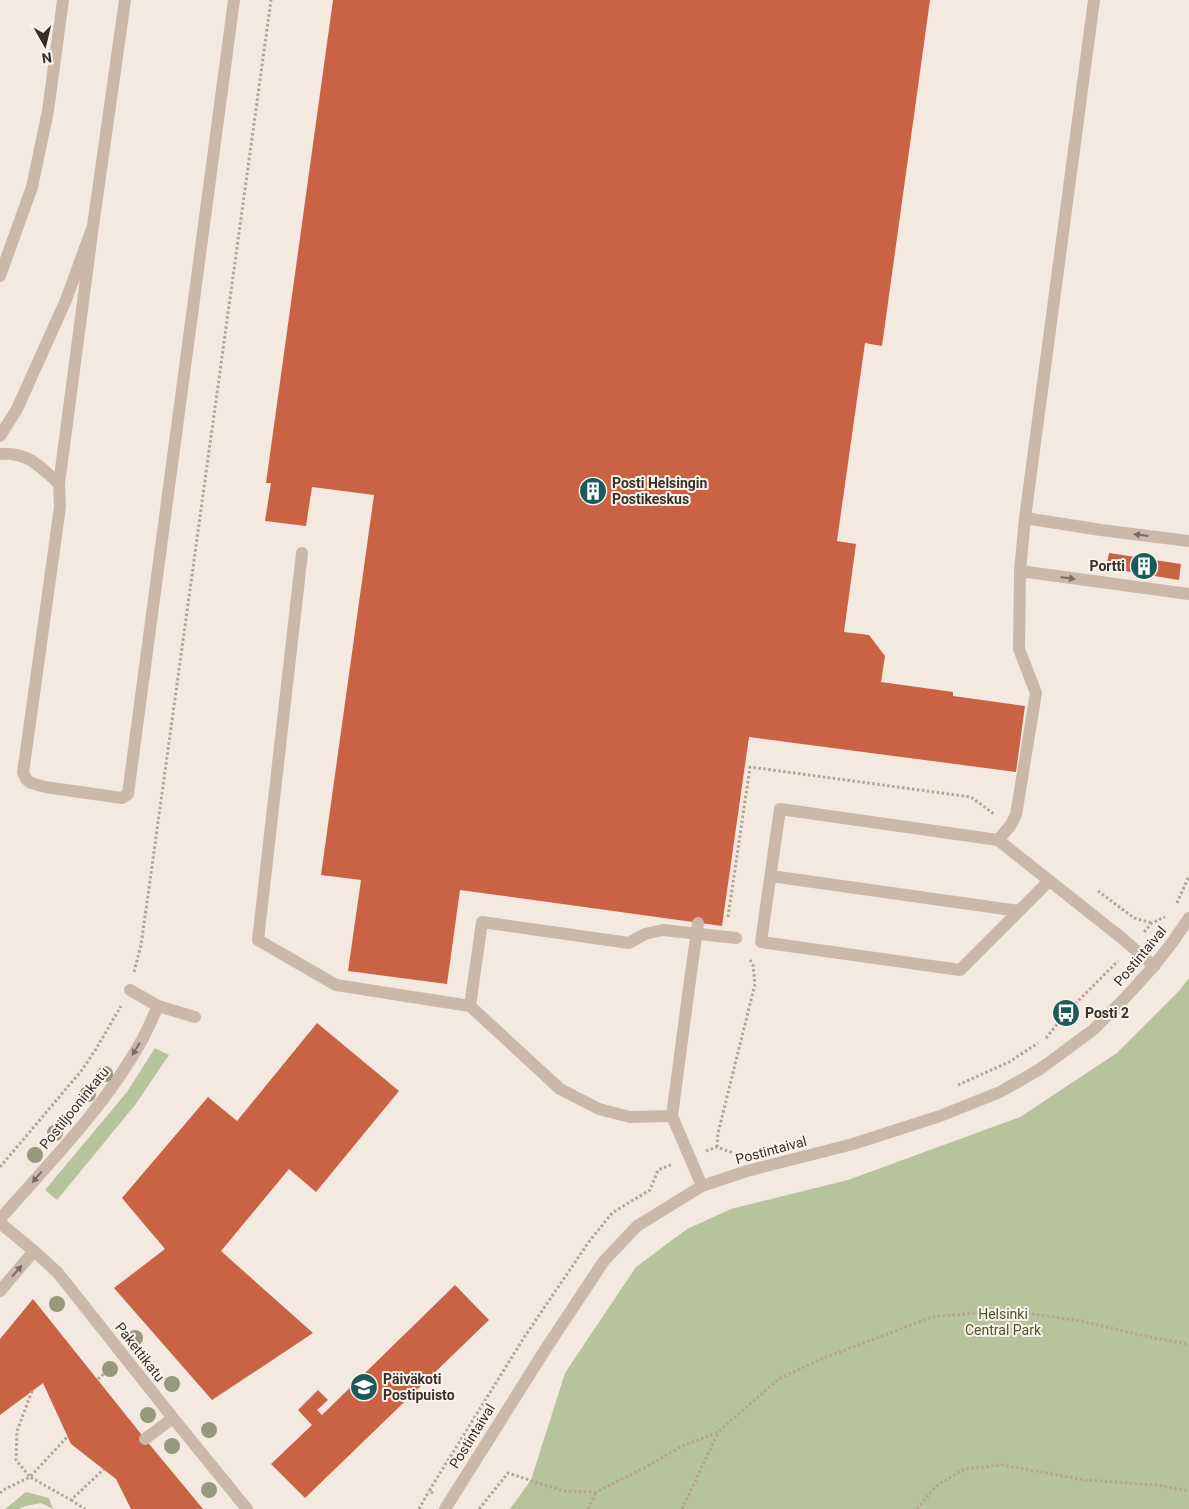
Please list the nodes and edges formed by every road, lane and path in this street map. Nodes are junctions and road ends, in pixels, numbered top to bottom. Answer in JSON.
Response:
{"nodes":[{"id":1,"x":63,"y":0,"type":"edge"},
{"id":2,"x":125,"y":0,"type":"edge"},
{"id":3,"x":234,"y":0,"type":"edge"},
{"id":4,"x":271,"y":0,"type":"edge"},
{"id":5,"x":1094,"y":0,"type":"edge"},
{"id":6,"x":93,"y":226,"type":"junction"},
{"id":7,"x":0,"y":276,"type":"edge"},
{"id":8,"x":0,"y":436,"type":"edge"},
{"id":9,"x":0,"y":454,"type":"edge"},
{"id":10,"x":59,"y":484,"type":"junction"},
{"id":11,"x":1025,"y":518,"type":"junction"},
{"id":12,"x":1189,"y":542,"type":"edge"},
{"id":13,"x":302,"y":553,"type":"dead end"},
{"id":14,"x":1020,"y":571,"type":"junction"},
{"id":15,"x":1189,"y":594,"type":"edge"},
{"id":16,"x":998,"y":840,"type":"junction"},
{"id":17,"x":771,"y":876,"type":"junction"},
{"id":18,"x":1049,"y":881,"type":"junction"},
{"id":19,"x":1019,"y":911,"type":"junction"},
{"id":20,"x":1189,"y":918,"type":"edge"},
{"id":21,"x":698,"y":923,"type":"dead end"},
{"id":22,"x":736,"y":938,"type":"dead end"},
{"id":23,"x":1154,"y":966,"type":"junction"},
{"id":24,"x":130,"y":990,"type":"junction"},
{"id":25,"x":158,"y":1006,"type":"junction"},
{"id":26,"x":470,"y":1006,"type":"junction"},
{"id":27,"x":195,"y":1017,"type":"dead end"},
{"id":28,"x":672,"y":1116,"type":"junction"},
{"id":29,"x":0,"y":1167,"type":"edge"},
{"id":30,"x":702,"y":1186,"type":"junction"},
{"id":31,"x":0,"y":1219,"type":"edge"},
{"id":32,"x":0,"y":1222,"type":"edge"},
{"id":33,"x":34,"y":1251,"type":"junction"},
{"id":34,"x":0,"y":1291,"type":"edge"},
{"id":35,"x":1189,"y":1344,"type":"edge"},
{"id":36,"x":105,"y":1374,"type":"dead end"},
{"id":37,"x":98,"y":1379,"type":"dead end"},
{"id":38,"x":32,"y":1391,"type":"dead end"},
{"id":39,"x":173,"y":1418,"type":"junction"},
{"id":40,"x":718,"y":1432,"type":"junction"},
{"id":41,"x":68,"y":1436,"type":"dead end"},
{"id":42,"x":145,"y":1439,"type":"dead end"},
{"id":43,"x":104,"y":1469,"type":"dead end"},
{"id":44,"x":30,"y":1477,"type":"junction"},
{"id":45,"x":429,"y":1491,"type":"dead end"},
{"id":46,"x":1189,"y":1491,"type":"edge"},
{"id":47,"x":596,"y":1492,"type":"junction"},
{"id":48,"x":0,"y":1493,"type":"edge"},
{"id":49,"x":71,"y":1500,"type":"junction"},
{"id":50,"x":85,"y":1509,"type":"edge"},
{"id":51,"x":247,"y":1509,"type":"edge"},
{"id":52,"x":419,"y":1509,"type":"edge"},
{"id":53,"x":445,"y":1509,"type":"edge"},
{"id":54,"x":479,"y":1509,"type":"edge"},
{"id":55,"x":588,"y":1509,"type":"edge"},
{"id":56,"x":682,"y":1509,"type":"edge"},
{"id":57,"x":917,"y":1509,"type":"edge"}],
"edges":[{"from":1,"to":7,"type":"street"},
{"from":2,"to":6,"type":"street"},
{"from":3,"to":10,"type":"street"},
{"from":4,"to":24,"type":"path"},
{"from":5,"to":11,"type":"street"},
{"from":6,"to":8,"type":"street"},
{"from":6,"to":10,"type":"street"},
{"from":9,"to":10,"type":"street"},
{"from":12,"to":11,"type":"street","one_way":true},
{"from":11,"to":14,"type":"street"},
{"from":13,"to":26,"type":"street"},
{"from":14,"to":15,"type":"street","one_way":true},
{"from":14,"to":16,"type":"street"},
{"from":16,"to":17,"type":"street"},
{"from":16,"to":18,"type":"street"},
{"from":17,"to":19,"type":"street"},
{"from":17,"to":19,"type":"street"},
{"from":18,"to":19,"type":"street"},
{"from":18,"to":23,"type":"street"},
{"from":20,"to":23,"type":"street","name":"Postintaival"},
{"from":21,"to":28,"type":"street","bridge":true},
{"from":22,"to":26,"type":"street"},
{"from":23,"to":30,"type":"street","name":"Postintaival"},
{"from":24,"to":25,"type":"street"},
{"from":24,"to":29,"type":"path"},
{"from":25,"to":27,"type":"street"},
{"from":25,"to":31,"type":"street","name":"Postiljooninkatu","one_way":true},
{"from":26,"to":28,"type":"street"},
{"from":28,"to":30,"type":"street"},
{"from":30,"to":53,"type":"street","name":"Postintaival"},
{"from":32,"to":33,"type":"street","name":"Pakettikatu"},
{"from":34,"to":33,"type":"street","one_way":true},
{"from":33,"to":39,"type":"street","name":"Pakettikatu"},
{"from":35,"to":40,"type":"path"},
{"from":36,"to":37,"type":"path"},
{"from":38,"to":44,"type":"path"},
{"from":39,"to":42,"type":"street"},
{"from":39,"to":51,"type":"street","name":"Pakettikatu"},
{"from":40,"to":47,"type":"path"},
{"from":40,"to":56,"type":"path"},
{"from":41,"to":44,"type":"path"},
{"from":43,"to":49,"type":"path"},
{"from":44,"to":48,"type":"path"},
{"from":44,"to":49,"type":"path"},
{"from":45,"to":52,"type":"path"},
{"from":46,"to":57,"type":"path"},
{"from":47,"to":54,"type":"path"},
{"from":47,"to":55,"type":"path"},
{"from":49,"to":50,"type":"path"}]}
